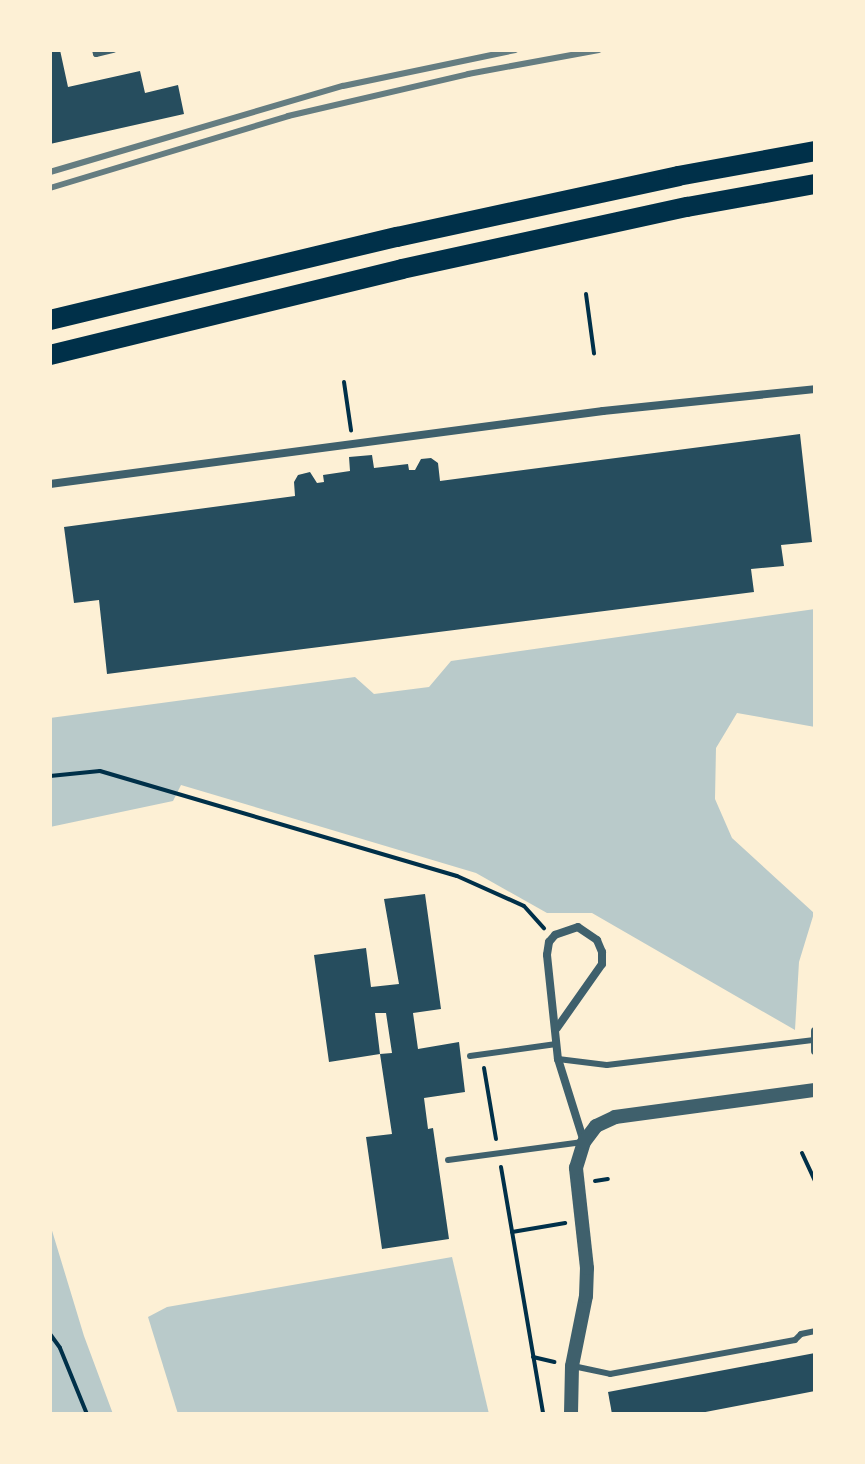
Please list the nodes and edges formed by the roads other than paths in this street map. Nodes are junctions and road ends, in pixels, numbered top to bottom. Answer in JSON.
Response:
{"nodes":[{"id":1,"x":95,"y":50,"type":"edge"},
{"id":2,"x":114,"y":50,"type":"edge"},
{"id":3,"x":815,"y":151,"type":"edge"},
{"id":4,"x":815,"y":184,"type":"edge"},
{"id":5,"x":50,"y":320,"type":"edge"},
{"id":6,"x":50,"y":355,"type":"edge"},
{"id":7,"x":815,"y":389,"type":"edge"},
{"id":8,"x":50,"y":484,"type":"edge"},
{"id":9,"x":557,"y":1028,"type":"junction"},
{"id":10,"x":815,"y":1031,"type":"edge"},
{"id":11,"x":814,"y":1040,"type":"edge"},
{"id":12,"x":556,"y":1044,"type":"junction"},
{"id":13,"x":815,"y":1051,"type":"edge"},
{"id":14,"x":470,"y":1056,"type":"dead end"},
{"id":15,"x":558,"y":1059,"type":"junction"},
{"id":16,"x":815,"y":1090,"type":"edge"},
{"id":17,"x":584,"y":1142,"type":"junction"},
{"id":18,"x":448,"y":1160,"type":"dead end"},
{"id":19,"x":815,"y":1331,"type":"edge"},
{"id":20,"x":572,"y":1366,"type":"junction"},
{"id":21,"x":571,"y":1414,"type":"edge"}],
"edges":[{"from":1,"to":2,"type":"lane"},
{"from":3,"to":5,"type":"main road"},
{"from":4,"to":6,"type":"main road"},
{"from":7,"to":8,"type":"street"},
{"from":9,"to":9,"type":"street"},
{"from":9,"to":12,"type":"street"},
{"from":10,"to":11,"type":"street"},
{"from":11,"to":13,"type":"street"},
{"from":11,"to":15,"type":"lane"},
{"from":12,"to":14,"type":"lane"},
{"from":12,"to":15,"type":"street"},
{"from":15,"to":17,"type":"street"},
{"from":16,"to":17,"type":"street"},
{"from":17,"to":18,"type":"lane"},
{"from":17,"to":20,"type":"street"},
{"from":19,"to":20,"type":"lane"},
{"from":20,"to":21,"type":"street"}]}
